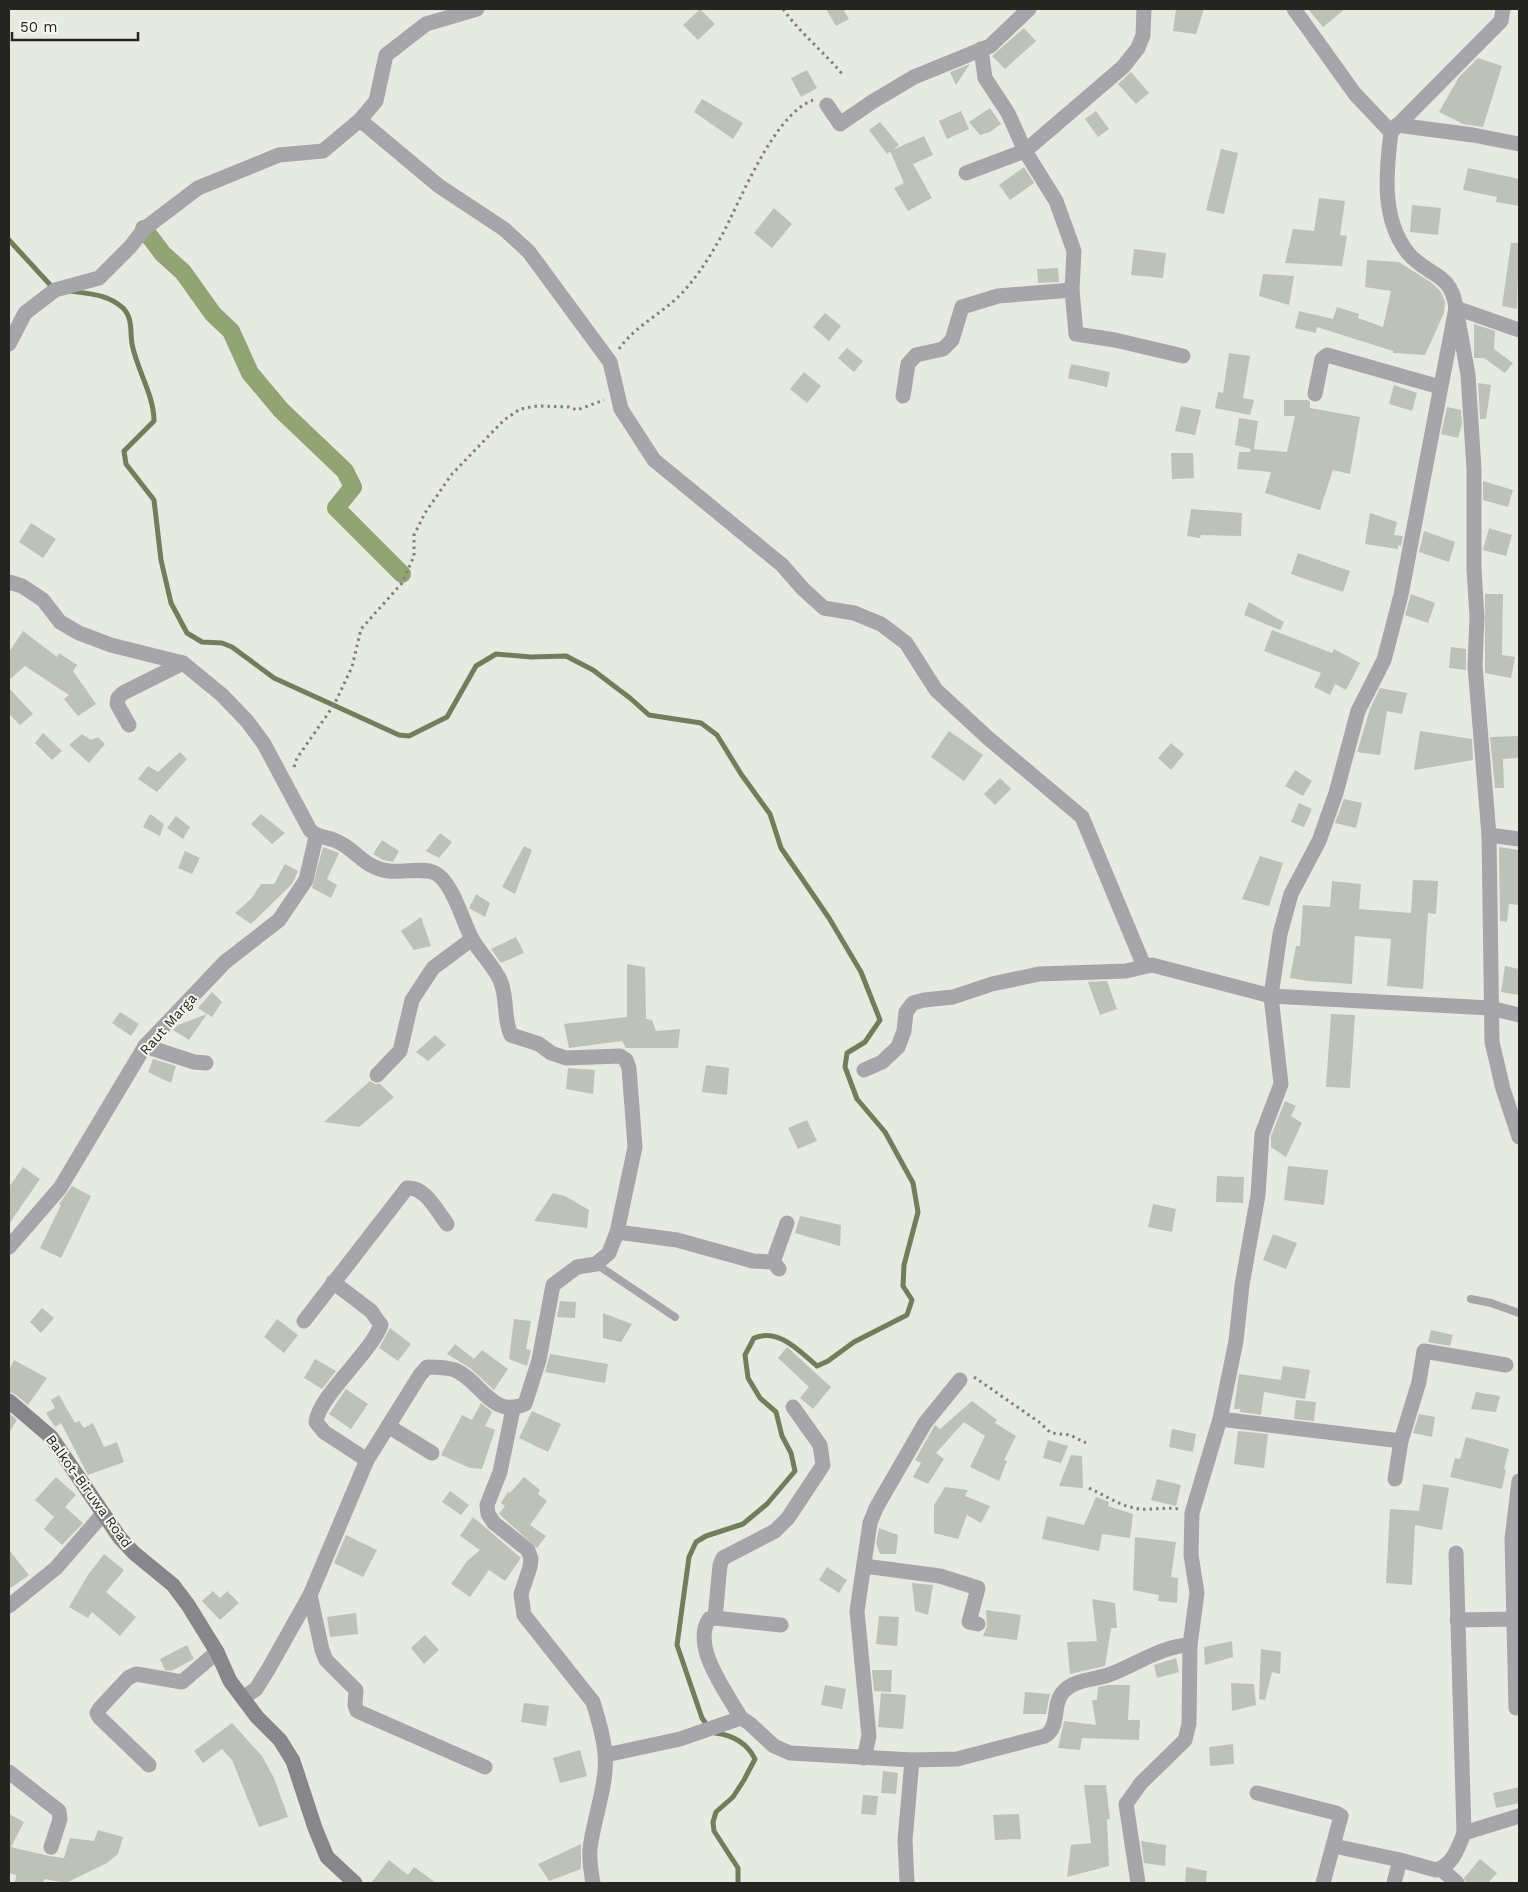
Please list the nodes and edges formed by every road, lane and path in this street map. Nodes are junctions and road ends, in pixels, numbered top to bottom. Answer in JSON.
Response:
{"nodes":[{"id":1,"x":476,"y":9,"type":"edge"},
{"id":2,"x":783,"y":9,"type":"edge"},
{"id":3,"x":1029,"y":9,"type":"edge"},
{"id":4,"x":1144,"y":9,"type":"edge"},
{"id":5,"x":1294,"y":9,"type":"edge"},
{"id":6,"x":1503,"y":9,"type":"edge"},
{"id":7,"x":981,"y":49,"type":"junction"},
{"id":8,"x":843,"y":75,"type":"dead end"},
{"id":9,"x":827,"y":105,"type":"joint"},
{"id":10,"x":360,"y":120,"type":"junction"},
{"id":11,"x":1394,"y":128,"type":"junction"},
{"id":12,"x":1519,"y":144,"type":"edge"},
{"id":13,"x":1026,"y":151,"type":"junction"},
{"id":14,"x":966,"y":173,"type":"dead end"},
{"id":15,"x":1072,"y":290,"type":"junction"},
{"id":16,"x":1456,"y":308,"type":"junction"},
{"id":17,"x":1519,"y":330,"type":"edge"},
{"id":18,"x":9,"y":344,"type":"edge"},
{"id":19,"x":1183,"y":356,"type":"dead end"},
{"id":20,"x":610,"y":362,"type":"junction"},
{"id":21,"x":1440,"y":387,"type":"junction"},
{"id":22,"x":1315,"y":394,"type":"dead end"},
{"id":23,"x":903,"y":396,"type":"dead end"},
{"id":24,"x":610,"y":398,"type":"dead end"},
{"id":25,"x":9,"y":582,"type":"edge"},
{"id":26,"x":183,"y":663,"type":"junction"},
{"id":27,"x":129,"y":725,"type":"dead end"},
{"id":28,"x":284,"y":782,"type":"junction"},
{"id":29,"x":1489,"y":835,"type":"junction"},
{"id":30,"x":316,"y":837,"type":"junction"},
{"id":31,"x":1519,"y":839,"type":"edge"},
{"id":32,"x":472,"y":939,"type":"junction"},
{"id":33,"x":1144,"y":966,"type":"junction"},
{"id":34,"x":1272,"y":996,"type":"junction"},
{"id":35,"x":1490,"y":1008,"type":"junction"},
{"id":36,"x":1519,"y":1015,"type":"edge"},
{"id":37,"x":145,"y":1046,"type":"junction"},
{"id":38,"x":206,"y":1063,"type":"dead end"},
{"id":39,"x":864,"y":1070,"type":"dead end"},
{"id":40,"x":377,"y":1075,"type":"dead end"},
{"id":41,"x":1519,"y":1137,"type":"edge"},
{"id":42,"x":787,"y":1223,"type":"dead end"},
{"id":43,"x":447,"y":1224,"type":"dead end"},
{"id":44,"x":617,"y":1232,"type":"junction"},
{"id":45,"x":9,"y":1247,"type":"edge"},
{"id":46,"x":596,"y":1264,"type":"junction"},
{"id":47,"x":333,"y":1282,"type":"junction"},
{"id":48,"x":1470,"y":1299,"type":"dead end"},
{"id":49,"x":1519,"y":1313,"type":"edge"},
{"id":50,"x":674,"y":1317,"type":"dead end"},
{"id":51,"x":304,"y":1321,"type":"dead end"},
{"id":52,"x":1506,"y":1365,"type":"dead end"},
{"id":53,"x":960,"y":1380,"type":"joint"},
{"id":54,"x":9,"y":1401,"type":"edge"},
{"id":55,"x":793,"y":1407,"type":"dead end"},
{"id":56,"x":514,"y":1409,"type":"junction"},
{"id":57,"x":1220,"y":1419,"type":"junction"},
{"id":58,"x":388,"y":1426,"type":"junction"},
{"id":59,"x":1401,"y":1441,"type":"junction"},
{"id":60,"x":1086,"y":1443,"type":"dead end"},
{"id":61,"x":432,"y":1453,"type":"dead end"},
{"id":62,"x":366,"y":1460,"type":"junction"},
{"id":63,"x":1395,"y":1479,"type":"dead end"},
{"id":64,"x":1519,"y":1481,"type":"edge"},
{"id":65,"x":1089,"y":1488,"type":"dead end"},
{"id":66,"x":1192,"y":1514,"type":"junction"},
{"id":67,"x":102,"y":1515,"type":"junction"},
{"id":68,"x":1456,"y":1553,"type":"dead end"},
{"id":69,"x":864,"y":1566,"type":"junction"},
{"id":70,"x":310,"y":1595,"type":"junction"},
{"id":71,"x":9,"y":1606,"type":"edge"},
{"id":72,"x":715,"y":1618,"type":"junction"},
{"id":73,"x":1514,"y":1619,"type":"junction"},
{"id":74,"x":1457,"y":1620,"type":"junction"},
{"id":75,"x":978,"y":1624,"type":"dead end"},
{"id":76,"x":781,"y":1625,"type":"dead end"},
{"id":77,"x":1190,"y":1645,"type":"junction"},
{"id":78,"x":217,"y":1652,"type":"junction"},
{"id":79,"x":1517,"y":1664,"type":"edge"},
{"id":80,"x":243,"y":1698,"type":"junction"},
{"id":81,"x":1516,"y":1708,"type":"dead end"},
{"id":82,"x":741,"y":1718,"type":"junction"},
{"id":83,"x":606,"y":1755,"type":"junction"},
{"id":84,"x":864,"y":1758,"type":"junction"},
{"id":85,"x":912,"y":1760,"type":"junction"},
{"id":86,"x":149,"y":1765,"type":"dead end"},
{"id":87,"x":485,"y":1767,"type":"dead end"},
{"id":88,"x":9,"y":1772,"type":"edge"},
{"id":89,"x":1257,"y":1793,"type":"dead end"},
{"id":90,"x":1519,"y":1816,"type":"edge"},
{"id":91,"x":1464,"y":1833,"type":"junction"},
{"id":92,"x":1334,"y":1846,"type":"junction"},
{"id":93,"x":51,"y":1847,"type":"dead end"},
{"id":94,"x":1400,"y":1860,"type":"junction"},
{"id":95,"x":1441,"y":1869,"type":"junction"},
{"id":96,"x":355,"y":1883,"type":"edge"},
{"id":97,"x":593,"y":1883,"type":"edge"},
{"id":98,"x":907,"y":1883,"type":"edge"},
{"id":99,"x":1138,"y":1883,"type":"edge"},
{"id":100,"x":1323,"y":1883,"type":"edge"},
{"id":101,"x":1394,"y":1883,"type":"edge"},
{"id":102,"x":1457,"y":1883,"type":"edge"}],
"edges":[{"from":1,"to":10,"type":"street"},
{"from":2,"to":8,"type":"path"},
{"from":3,"to":7,"type":"street"},
{"from":4,"to":13,"type":"street"},
{"from":5,"to":11,"type":"street"},
{"from":6,"to":11,"type":"street"},
{"from":7,"to":9,"type":"street"},
{"from":7,"to":13,"type":"street"},
{"from":9,"to":20,"type":"path"},
{"from":10,"to":18,"type":"street"},
{"from":10,"to":20,"type":"street"},
{"from":11,"to":12,"type":"street"},
{"from":11,"to":16,"type":"street"},
{"from":13,"to":14,"type":"street"},
{"from":13,"to":15,"type":"street"},
{"from":15,"to":19,"type":"street"},
{"from":15,"to":23,"type":"street"},
{"from":16,"to":17,"type":"street"},
{"from":16,"to":21,"type":"street"},
{"from":16,"to":29,"type":"street"},
{"from":20,"to":33,"type":"street"},
{"from":21,"to":22,"type":"street"},
{"from":21,"to":34,"type":"street"},
{"from":24,"to":28,"type":"path"},
{"from":25,"to":26,"type":"street"},
{"from":26,"to":27,"type":"street"},
{"from":26,"to":28,"type":"street"},
{"from":28,"to":30,"type":"street"},
{"from":29,"to":31,"type":"street"},
{"from":29,"to":35,"type":"street"},
{"from":30,"to":32,"type":"street"},
{"from":30,"to":37,"type":"street","name":"Raut Marga"},
{"from":32,"to":40,"type":"street"},
{"from":32,"to":44,"type":"street"},
{"from":33,"to":34,"type":"street"},
{"from":33,"to":39,"type":"street"},
{"from":34,"to":35,"type":"street"},
{"from":34,"to":57,"type":"street"},
{"from":35,"to":36,"type":"street"},
{"from":35,"to":41,"type":"street"},
{"from":37,"to":38,"type":"street"},
{"from":37,"to":45,"type":"street","name":"Raut Marga"},
{"from":42,"to":44,"type":"street"},
{"from":43,"to":47,"type":"street"},
{"from":44,"to":46,"type":"street"},
{"from":46,"to":50,"type":"lane"},
{"from":46,"to":56,"type":"street"},
{"from":47,"to":51,"type":"street"},
{"from":47,"to":62,"type":"street"},
{"from":48,"to":49,"type":"lane"},
{"from":52,"to":59,"type":"street"},
{"from":53,"to":60,"type":"path"},
{"from":53,"to":69,"type":"street"},
{"from":54,"to":67,"type":"main road","name":"Balkot-Biruwa Road"},
{"from":55,"to":72,"type":"street"},
{"from":56,"to":58,"type":"street"},
{"from":56,"to":83,"type":"street"},
{"from":57,"to":59,"type":"street"},
{"from":57,"to":66,"type":"street"},
{"from":58,"to":61,"type":"street"},
{"from":58,"to":62,"type":"street"},
{"from":59,"to":63,"type":"street"},
{"from":62,"to":70,"type":"street"},
{"from":64,"to":73,"type":"street"},
{"from":65,"to":66,"type":"path"},
{"from":66,"to":77,"type":"street"},
{"from":67,"to":71,"type":"street"},
{"from":67,"to":78,"type":"main road","name":"Balkot-Biruwa Road"},
{"from":68,"to":74,"type":"street"},
{"from":69,"to":75,"type":"street"},
{"from":69,"to":84,"type":"street"},
{"from":70,"to":80,"type":"street"},
{"from":70,"to":87,"type":"street"},
{"from":72,"to":76,"type":"street"},
{"from":72,"to":82,"type":"street"},
{"from":73,"to":74,"type":"street"},
{"from":73,"to":79,"type":"street"},
{"from":74,"to":91,"type":"street"},
{"from":77,"to":85,"type":"street"},
{"from":77,"to":99,"type":"street"},
{"from":78,"to":80,"type":"main road","name":"Balkot-Biruwa Road"},
{"from":78,"to":86,"type":"street"},
{"from":79,"to":81,"type":"street"},
{"from":80,"to":96,"type":"main road","name":"Balkot-Biruwa Road"},
{"from":82,"to":83,"type":"street"},
{"from":82,"to":84,"type":"street"},
{"from":83,"to":97,"type":"street"},
{"from":84,"to":85,"type":"street"},
{"from":85,"to":98,"type":"street"},
{"from":88,"to":93,"type":"street"},
{"from":89,"to":92,"type":"street"},
{"from":90,"to":91,"type":"street"},
{"from":91,"to":95,"type":"street"},
{"from":92,"to":94,"type":"street"},
{"from":92,"to":100,"type":"street"},
{"from":94,"to":95,"type":"street"},
{"from":94,"to":101,"type":"street"},
{"from":95,"to":102,"type":"street"}]}
